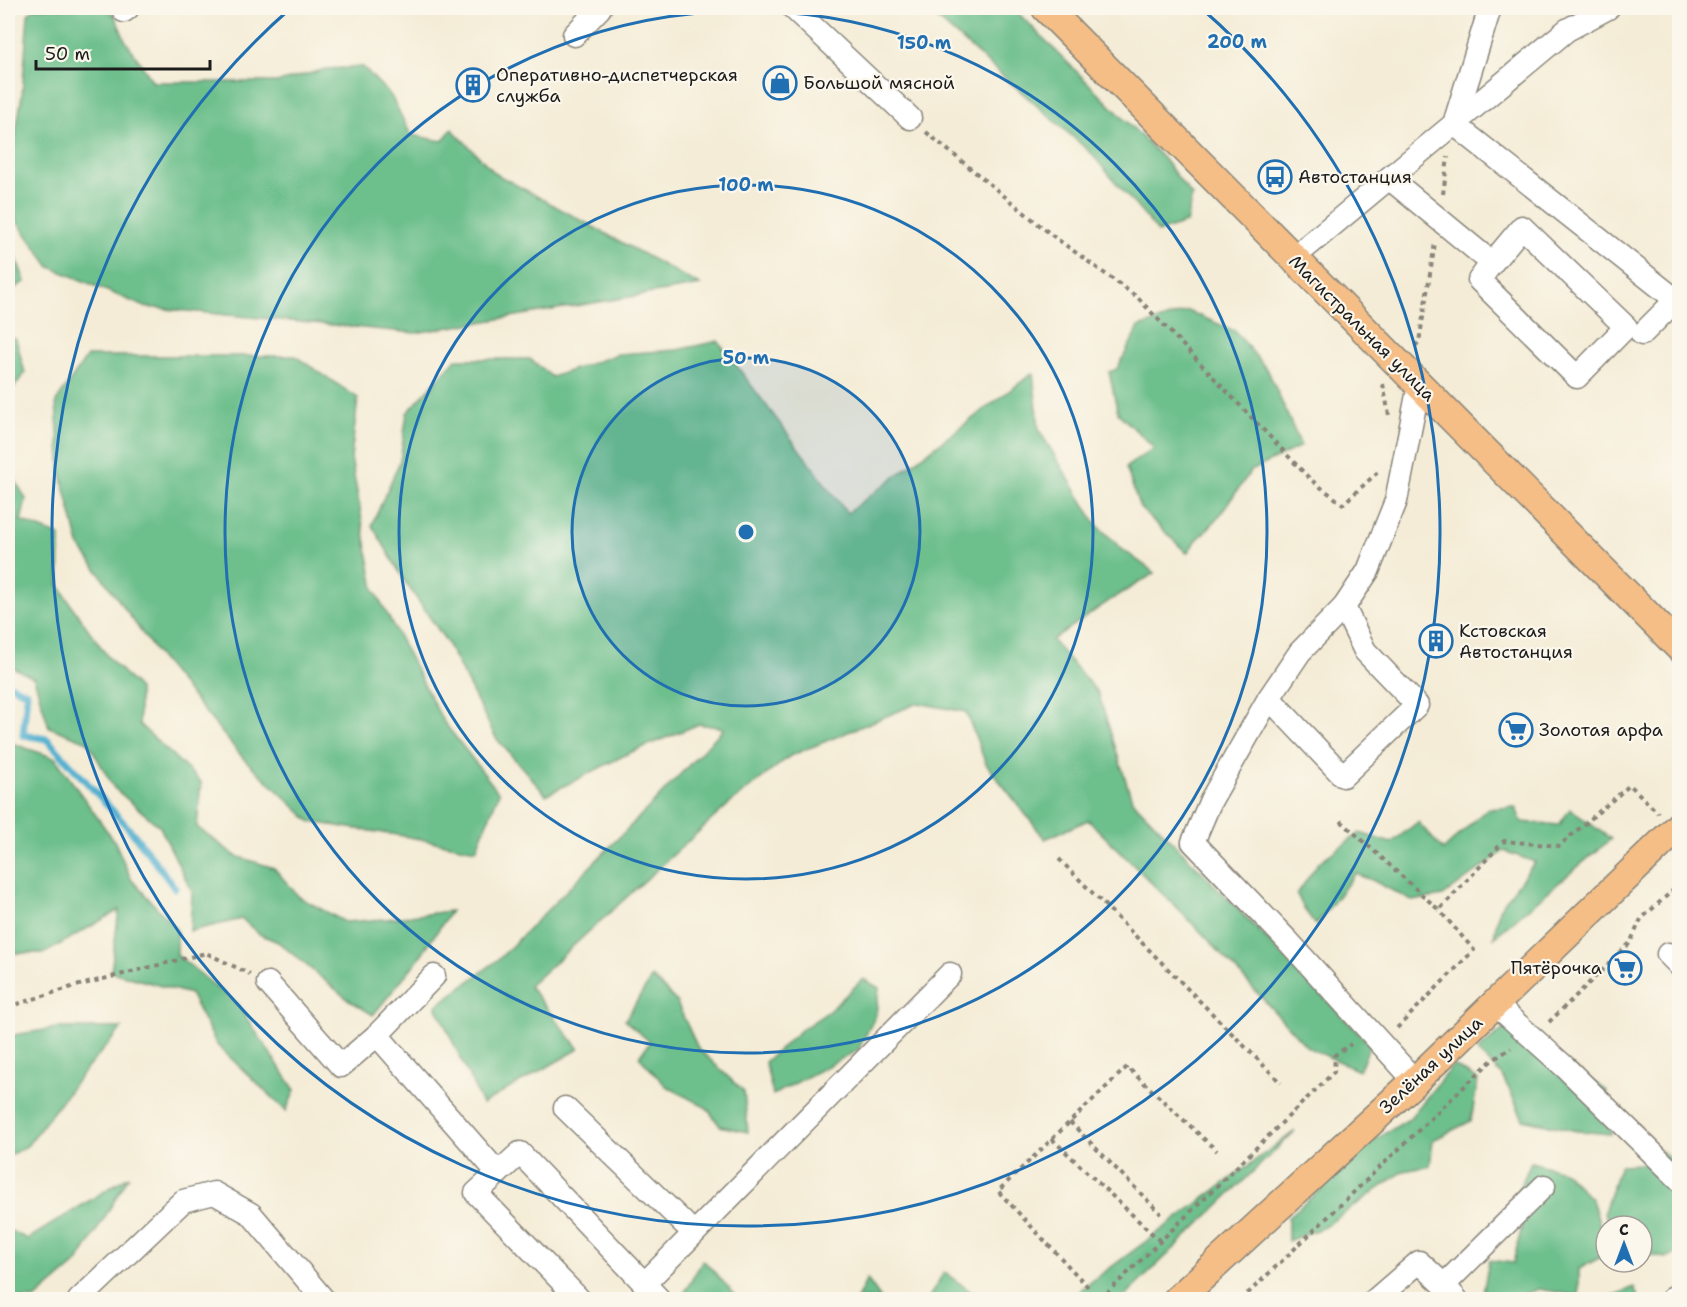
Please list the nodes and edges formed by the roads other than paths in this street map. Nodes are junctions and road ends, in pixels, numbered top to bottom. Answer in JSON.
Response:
{"nodes":[{"id":1,"x":600,"y":8,"type":"edge"},
{"id":2,"x":793,"y":8,"type":"edge"},
{"id":3,"x":1046,"y":8,"type":"edge"},
{"id":4,"x":1490,"y":8,"type":"edge"},
{"id":5,"x":1608,"y":8,"type":"edge"},
{"id":6,"x":574,"y":35,"type":"dead end"},
{"id":7,"x":910,"y":118,"type":"road end"},
{"id":8,"x":1454,"y":124,"type":"junction"},
{"id":9,"x":1389,"y":178,"type":"junction"},
{"id":10,"x":1293,"y":258,"type":"junction"},
{"id":11,"x":1492,"y":263,"type":"junction"},
{"id":12,"x":1678,"y":301,"type":"edge"},
{"id":13,"x":1642,"y":334,"type":"dead end"},
{"id":14,"x":1419,"y":385,"type":"junction"},
{"id":15,"x":1344,"y":607,"type":"junction"},
{"id":16,"x":1680,"y":648,"type":"edge"},
{"id":17,"x":1269,"y":698,"type":"junction"},
{"id":18,"x":1677,"y":828,"type":"edge"},
{"id":19,"x":950,"y":974,"type":"dead end"},
{"id":20,"x":434,"y":976,"type":"dead end"},
{"id":21,"x":268,"y":983,"type":"road end"},
{"id":22,"x":1495,"y":1004,"type":"junction"},
{"id":23,"x":377,"y":1035,"type":"junction"},
{"id":24,"x":1415,"y":1081,"type":"junction"},
{"id":25,"x":565,"y":1108,"type":"dead end"},
{"id":26,"x":498,"y":1173,"type":"junction"},
{"id":27,"x":1680,"y":1180,"type":"edge"},
{"id":28,"x":1544,"y":1186,"type":"dead end"},
{"id":29,"x":694,"y":1233,"type":"junction"},
{"id":30,"x":652,"y":1292,"type":"edge"},
{"id":31,"x":1450,"y":1292,"type":"edge"},
{"id":32,"x":1680,"y":1292,"type":"edge"},
{"id":33,"x":80,"y":1299,"type":"edge"},
{"id":34,"x":324,"y":1299,"type":"edge"},
{"id":35,"x":580,"y":1299,"type":"edge"},
{"id":36,"x":1177,"y":1299,"type":"edge"},
{"id":37,"x":1375,"y":1299,"type":"edge"},
{"id":38,"x":1671,"y":1299,"type":"edge"}],
"edges":[{"from":1,"to":6,"type":"street"},
{"from":2,"to":7,"type":"street"},
{"from":3,"to":10,"type":"main road","name":"Магистральная улица"},
{"from":4,"to":8,"type":"street"},
{"from":5,"to":8,"type":"street"},
{"from":8,"to":9,"type":"street"},
{"from":8,"to":12,"type":"street"},
{"from":9,"to":10,"type":"street"},
{"from":9,"to":11,"type":"street"},
{"from":10,"to":14,"type":"main road","name":"Магистральная улица"},
{"from":11,"to":11,"type":"street"},
{"from":12,"to":13,"type":"street"},
{"from":14,"to":15,"type":"street"},
{"from":14,"to":16,"type":"main road","name":"Магистральная улица"},
{"from":15,"to":17,"type":"street"},
{"from":15,"to":17,"type":"street"},
{"from":17,"to":24,"type":"street"},
{"from":18,"to":22,"type":"main road","name":"Зелёная улица"},
{"from":19,"to":29,"type":"street"},
{"from":20,"to":23,"type":"street"},
{"from":21,"to":23,"type":"street"},
{"from":22,"to":24,"type":"main road","name":"Зелёная улица"},
{"from":22,"to":27,"type":"street"},
{"from":23,"to":26,"type":"street"},
{"from":24,"to":36,"type":"main road","name":"Зелёная улица"},
{"from":25,"to":29,"type":"street"},
{"from":26,"to":30,"type":"street"},
{"from":26,"to":35,"type":"street"},
{"from":28,"to":31,"type":"street"},
{"from":29,"to":30,"type":"street"},
{"from":31,"to":37,"type":"street"},
{"from":32,"to":38,"type":"street"},
{"from":33,"to":34,"type":"street"}]}
